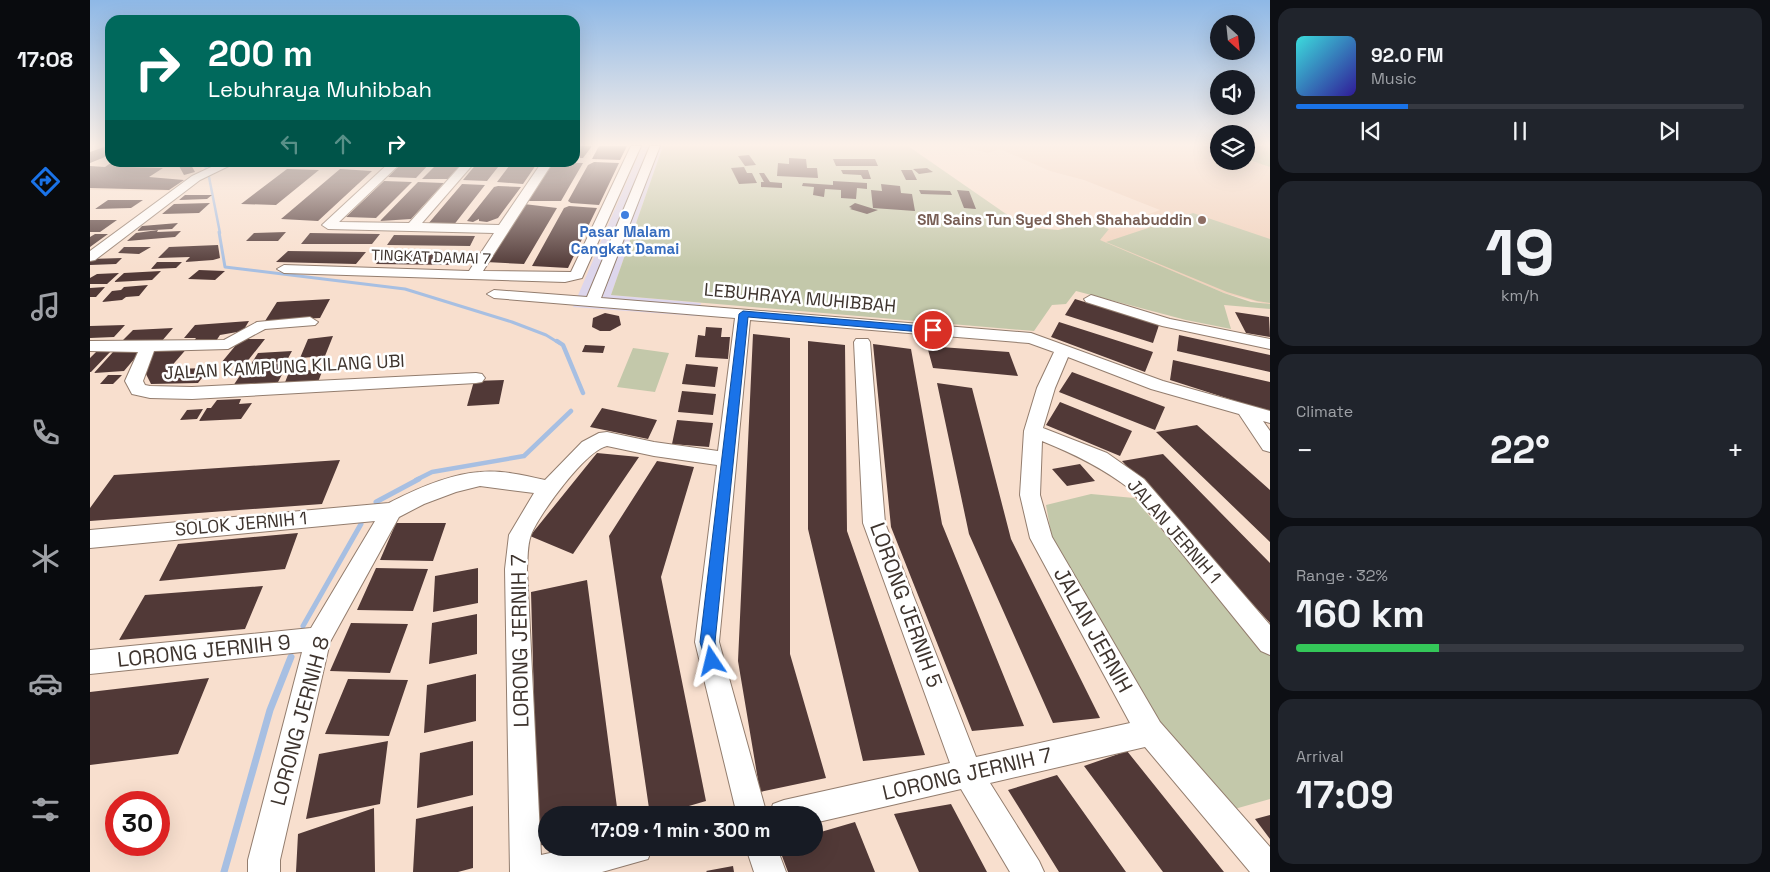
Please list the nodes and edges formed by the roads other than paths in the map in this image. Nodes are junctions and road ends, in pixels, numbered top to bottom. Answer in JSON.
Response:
{"nodes":[{"id":1,"x":184,"y":187,"type":"edge"},
{"id":2,"x":370,"y":187,"type":"edge"},
{"id":3,"x":448,"y":187,"type":"edge"},
{"id":4,"x":531,"y":187,"type":"edge"},
{"id":5,"x":617,"y":187,"type":"edge"},
{"id":6,"x":639,"y":187,"type":"edge"},
{"id":7,"x":412,"y":227,"type":"junction"},
{"id":8,"x":502,"y":229,"type":"junction"},
{"id":9,"x":90,"y":258,"type":"edge"},
{"id":10,"x":284,"y":269,"type":"dead end"},
{"id":11,"x":474,"y":275,"type":"junction"},
{"id":12,"x":577,"y":275,"type":"joint"},
{"id":13,"x":494,"y":294,"type":"dead end"},
{"id":14,"x":1091,"y":299,"type":"dead end"},
{"id":15,"x":593,"y":301,"type":"junction"},
{"id":16,"x":743,"y":314,"type":"junction"},
{"id":17,"x":310,"y":322,"type":"dead end"},
{"id":18,"x":862,"y":342,"type":"dead end"},
{"id":19,"x":1270,"y":344,"type":"edge"},
{"id":20,"x":90,"y":346,"type":"edge"},
{"id":21,"x":148,"y":347,"type":"junction"},
{"id":22,"x":1063,"y":350,"type":"junction"},
{"id":23,"x":476,"y":378,"type":"dead end"},
{"id":24,"x":1246,"y":411,"type":"junction"},
{"id":25,"x":1270,"y":417,"type":"edge"},
{"id":26,"x":1033,"y":431,"type":"junction"},
{"id":27,"x":1270,"y":444,"type":"edge"},
{"id":28,"x":726,"y":459,"type":"junction"},
{"id":29,"x":549,"y":488,"type":"junction"},
{"id":30,"x":392,"y":511,"type":"junction"},
{"id":31,"x":90,"y":539,"type":"edge"},
{"id":32,"x":318,"y":639,"type":"junction"},
{"id":33,"x":1270,"y":643,"type":"edge"},
{"id":34,"x":90,"y":662,"type":"edge"},
{"id":35,"x":1150,"y":732,"type":"junction"},
{"id":36,"x":968,"y":774,"type":"junction"},
{"id":37,"x":750,"y":806,"type":"edge"},
{"id":38,"x":823,"y":806,"type":"edge"},
{"id":39,"x":604,"y":856,"type":"edge"},
{"id":40,"x":765,"y":856,"type":"edge"},
{"id":41,"x":1270,"y":871,"type":"edge"},
{"id":42,"x":264,"y":872,"type":"edge"},
{"id":43,"x":526,"y":872,"type":"edge"},
{"id":44,"x":537,"y":872,"type":"edge"},
{"id":45,"x":770,"y":872,"type":"edge"},
{"id":46,"x":1028,"y":872,"type":"edge"}],
"edges":[{"from":1,"to":9,"type":"street"},
{"from":2,"to":7,"type":"street"},
{"from":3,"to":7,"type":"street"},
{"from":4,"to":8,"type":"street"},
{"from":5,"to":12,"type":"street"},
{"from":6,"to":15,"type":"street"},
{"from":7,"to":8,"type":"street"},
{"from":8,"to":11,"type":"street"},
{"from":10,"to":11,"type":"street","name":"TINGKAT DAMAI 7"},
{"from":11,"to":12,"type":"street","name":"TINGKAT DAMAI 7"},
{"from":13,"to":15,"type":"street","name":"LEBUHRAYA MUHIBBAH"},
{"from":14,"to":19,"type":"street"},
{"from":15,"to":16,"type":"street","name":"LEBUHRAYA MUHIBBAH"},
{"from":16,"to":22,"type":"street","name":"LEBUHRAYA MUHIBBAH"},
{"from":16,"to":28,"type":"street"},
{"from":17,"to":21,"type":"street"},
{"from":18,"to":36,"type":"street","name":"LORONG JERNIH 5"},
{"from":20,"to":21,"type":"street","name":"JALAN KAMPUNG KILANG UBI"},
{"from":21,"to":23,"type":"street","name":"JALAN KAMPUNG KILANG UBI"},
{"from":22,"to":24,"type":"street","name":"LEBUHRAYA MUHIBBAH"},
{"from":22,"to":26,"type":"street","name":"JALAN JERNIH"},
{"from":24,"to":25,"type":"street","name":"LEBUHRAYA MUHIBBAH"},
{"from":24,"to":27,"type":"street"},
{"from":26,"to":33,"type":"street","name":"JALAN JERNIH 1"},
{"from":26,"to":35,"type":"street","name":"JALAN JERNIH"},
{"from":28,"to":29,"type":"street","name":"LORONG JERNIH 7"},
{"from":28,"to":37,"type":"street"},
{"from":29,"to":30,"type":"street"},
{"from":29,"to":43,"type":"street","name":"LORONG JERNIH 7"},
{"from":30,"to":31,"type":"street","name":"SOLOK JERNIH 1"},
{"from":30,"to":32,"type":"street","name":"LORONG JERNIH 8"},
{"from":32,"to":34,"type":"street","name":"LORONG JERNIH 9"},
{"from":32,"to":42,"type":"street","name":"LORONG JERNIH 8"},
{"from":35,"to":36,"type":"street","name":"LORONG JERNIH 7"},
{"from":35,"to":41,"type":"street","name":"JALAN JERNIH"},
{"from":36,"to":38,"type":"street","name":"LORONG JERNIH 7"},
{"from":36,"to":46,"type":"street","name":"LORONG JERNIH 5"},
{"from":39,"to":44,"type":"street"},
{"from":40,"to":45,"type":"street"}]}
